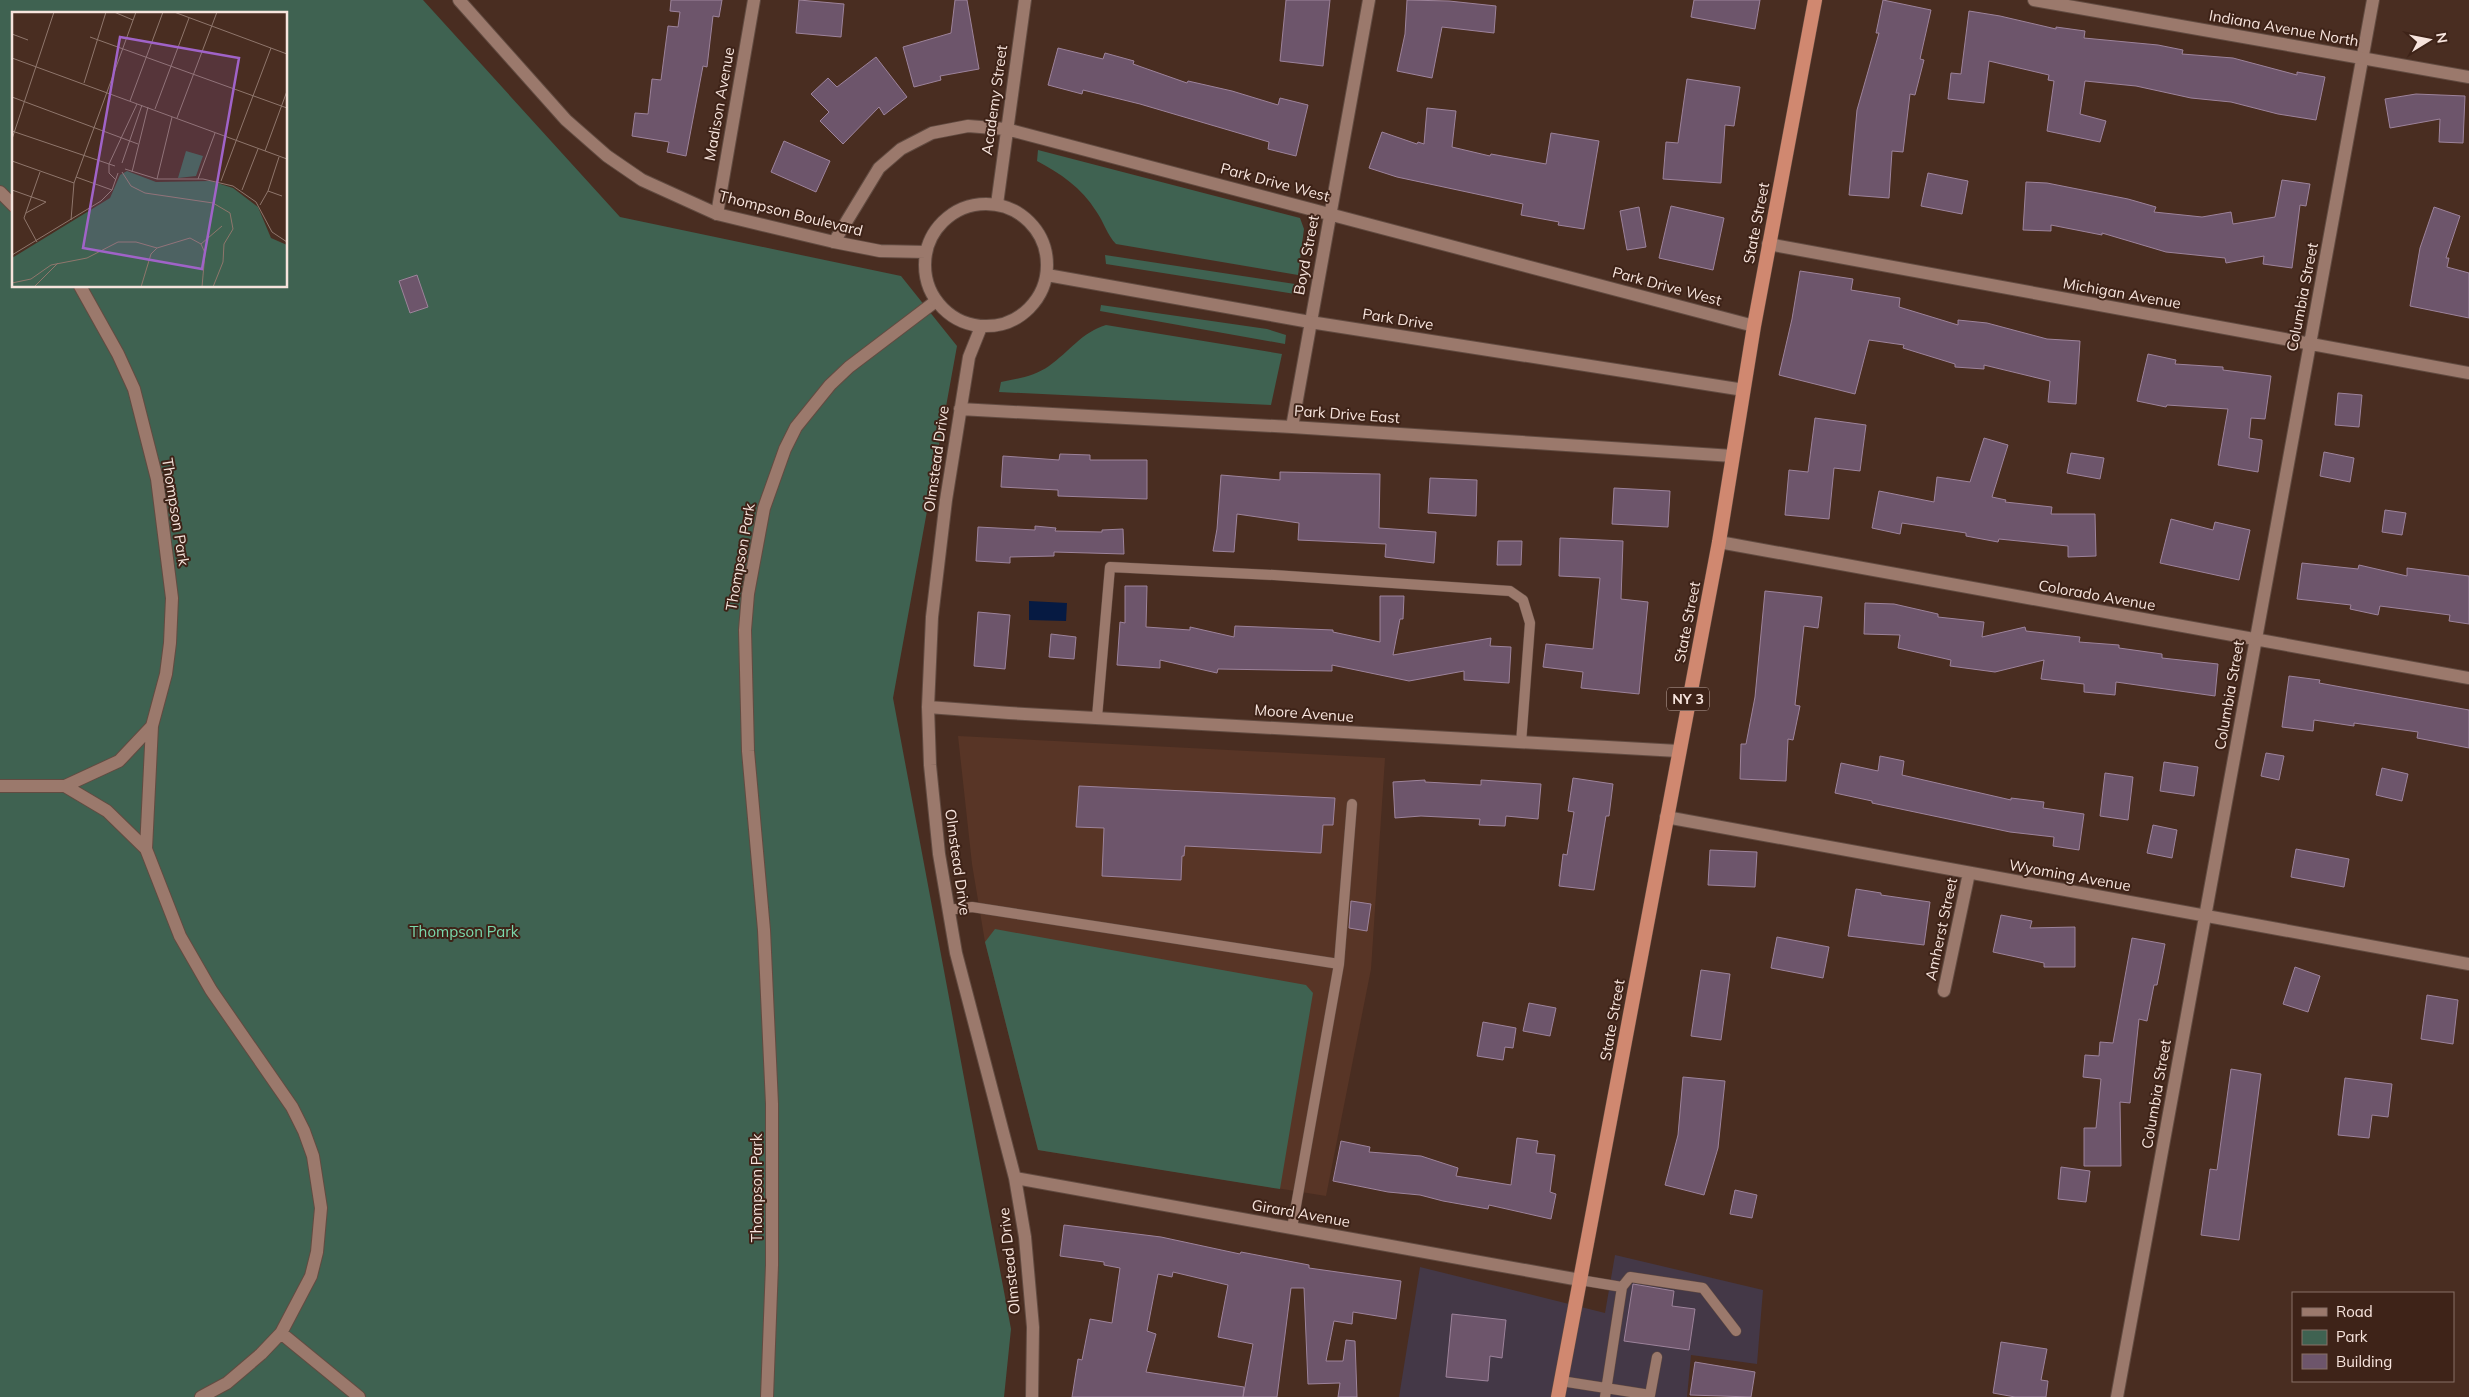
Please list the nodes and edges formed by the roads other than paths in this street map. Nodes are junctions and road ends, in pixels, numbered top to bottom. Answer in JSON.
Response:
{"nodes":[{"id":1,"x":459,"y":0,"type":"edge"},
{"id":2,"x":754,"y":0,"type":"edge"},
{"id":3,"x":1025,"y":0,"type":"edge"},
{"id":4,"x":1369,"y":0,"type":"edge"},
{"id":5,"x":1815,"y":0,"type":"edge"},
{"id":6,"x":2034,"y":0,"type":"edge"},
{"id":7,"x":2373,"y":0,"type":"edge"},
{"id":8,"x":2364,"y":58,"type":"junction"},
{"id":9,"x":2469,"y":77,"type":"edge"},
{"id":10,"x":1006,"y":129,"type":"junction"},
{"id":11,"x":0,"y":192,"type":"edge"},
{"id":12,"x":12,"y":204,"type":"edge"},
{"id":13,"x":997,"y":204,"type":"junction"},
{"id":14,"x":1330,"y":213,"type":"junction"},
{"id":15,"x":718,"y":214,"type":"junction"},
{"id":16,"x":834,"y":242,"type":"junction"},
{"id":17,"x":1768,"y":244,"type":"junction"},
{"id":18,"x":926,"y":252,"type":"junction"},
{"id":19,"x":1047,"y":275,"type":"junction"},
{"id":20,"x":81,"y":288,"type":"edge"},
{"id":21,"x":936,"y":301,"type":"junction"},
{"id":22,"x":1310,"y":322,"type":"junction"},
{"id":23,"x":1754,"y":326,"type":"junction"},
{"id":24,"x":981,"y":327,"type":"junction"},
{"id":25,"x":2310,"y":344,"type":"junction"},
{"id":26,"x":2469,"y":373,"type":"edge"},
{"id":27,"x":1744,"y":390,"type":"junction"},
{"id":28,"x":960,"y":409,"type":"junction"},
{"id":29,"x":1292,"y":427,"type":"junction"},
{"id":30,"x":1733,"y":456,"type":"junction"},
{"id":31,"x":1718,"y":542,"type":"junction"},
{"id":32,"x":2256,"y":640,"type":"junction"},
{"id":33,"x":2469,"y":678,"type":"edge"},
{"id":34,"x":928,"y":707,"type":"junction"},
{"id":35,"x":1097,"y":717,"type":"junction"},
{"id":36,"x":152,"y":726,"type":"junction"},
{"id":37,"x":1521,"y":743,"type":"junction"},
{"id":38,"x":1678,"y":751,"type":"junction"},
{"id":39,"x":0,"y":786,"type":"edge"},
{"id":40,"x":65,"y":786,"type":"junction"},
{"id":41,"x":1352,"y":804,"type":"dead end"},
{"id":42,"x":1666,"y":817,"type":"junction"},
{"id":43,"x":146,"y":849,"type":"junction"},
{"id":44,"x":1969,"y":873,"type":"junction"},
{"id":45,"x":948,"y":910,"type":"junction"},
{"id":46,"x":2205,"y":916,"type":"junction"},
{"id":47,"x":1339,"y":964,"type":"junction"},
{"id":48,"x":2469,"y":964,"type":"edge"},
{"id":49,"x":1944,"y":991,"type":"dead end"},
{"id":50,"x":1015,"y":1178,"type":"junction"},
{"id":51,"x":1292,"y":1228,"type":"junction"},
{"id":52,"x":1580,"y":1280,"type":"junction"},
{"id":53,"x":1622,"y":1287,"type":"junction"},
{"id":54,"x":1736,"y":1331,"type":"dead end"},
{"id":55,"x":281,"y":1333,"type":"junction"},
{"id":56,"x":1656,"y":1357,"type":"dead end"},
{"id":57,"x":1561,"y":1381,"type":"junction"},
{"id":58,"x":1606,"y":1393,"type":"edge"},
{"id":59,"x":201,"y":1397,"type":"edge"},
{"id":60,"x":359,"y":1397,"type":"edge"},
{"id":61,"x":766,"y":1397,"type":"edge"},
{"id":62,"x":1032,"y":1397,"type":"edge"},
{"id":63,"x":1558,"y":1397,"type":"edge"},
{"id":64,"x":2117,"y":1397,"type":"edge"}],
"edges":[{"from":1,"to":15,"type":"street","name":"Thompson Boulevard"},
{"from":2,"to":15,"type":"street","name":"Madison Avenue"},
{"from":3,"to":10,"type":"street","name":"Academy Street"},
{"from":4,"to":14,"type":"street","name":"Boyd Street"},
{"from":5,"to":17,"type":"highway","name":"State Street","number":"NY 3"},
{"from":6,"to":8,"type":"street","name":"Indiana Avenue North"},
{"from":7,"to":8,"type":"street","name":"Columbia Street"},
{"from":8,"to":9,"type":"street","name":"Indiana Avenue North"},
{"from":8,"to":25,"type":"street","name":"Columbia Street"},
{"from":10,"to":13,"type":"street","name":"Academy Street"},
{"from":10,"to":14,"type":"street","name":"Park Drive West"},
{"from":10,"to":16,"type":"street","name":"Park Drive West"},
{"from":11,"to":12,"type":"street"},
{"from":13,"to":18,"type":"street"},
{"from":13,"to":19,"type":"street"},
{"from":14,"to":22,"type":"street","name":"Boyd Street"},
{"from":14,"to":23,"type":"street","name":"Park Drive West"},
{"from":15,"to":16,"type":"street","name":"Thompson Boulevard"},
{"from":16,"to":18,"type":"street","name":"Thompson Boulevard"},
{"from":17,"to":23,"type":"highway","name":"State Street","number":"NY 3"},
{"from":17,"to":25,"type":"street","name":"Michigan Avenue"},
{"from":18,"to":21,"type":"street"},
{"from":19,"to":22,"type":"street","name":"Park Drive"},
{"from":19,"to":24,"type":"street"},
{"from":20,"to":36,"type":"street","name":"Thompson Park"},
{"from":21,"to":24,"type":"street"},
{"from":21,"to":61,"type":"street","name":"Thompson Park"},
{"from":22,"to":27,"type":"street","name":"Park Drive"},
{"from":22,"to":29,"type":"street","name":"Boyd Street"},
{"from":23,"to":27,"type":"highway","name":"State Street","number":"NY 3"},
{"from":24,"to":28,"type":"street","name":"Olmstead Drive"},
{"from":25,"to":26,"type":"street","name":"Michigan Avenue"},
{"from":25,"to":32,"type":"street","name":"Columbia Street"},
{"from":27,"to":30,"type":"highway","name":"State Street","number":"NY 3"},
{"from":28,"to":29,"type":"street","name":"Park Drive East"},
{"from":28,"to":34,"type":"street","name":"Olmstead Drive"},
{"from":29,"to":30,"type":"street","name":"Park Drive East"},
{"from":30,"to":31,"type":"highway","name":"State Street","number":"NY 3"},
{"from":31,"to":32,"type":"street","name":"Colorado Avenue"},
{"from":31,"to":38,"type":"highway","name":"State Street","number":"NY 3"},
{"from":32,"to":33,"type":"street","name":"Colorado Avenue"},
{"from":32,"to":46,"type":"street","name":"Columbia Street"},
{"from":34,"to":35,"type":"street","name":"Moore Avenue"},
{"from":34,"to":45,"type":"street","name":"Olmstead Drive"},
{"from":35,"to":37,"type":"street","name":"Moore Avenue"},
{"from":35,"to":37,"type":"lane"},
{"from":36,"to":40,"type":"street","name":"Thompson Park"},
{"from":36,"to":43,"type":"street","name":"Thompson Park"},
{"from":37,"to":38,"type":"street","name":"Moore Avenue"},
{"from":38,"to":42,"type":"highway","name":"State Street","number":"NY 3"},
{"from":39,"to":40,"type":"street","name":"Thompson Park"},
{"from":40,"to":43,"type":"street","name":"Thompson Park"},
{"from":41,"to":47,"type":"lane"},
{"from":42,"to":44,"type":"street","name":"Wyoming Avenue"},
{"from":42,"to":52,"type":"highway","name":"State Street","number":"NY 3"},
{"from":43,"to":55,"type":"street","name":"Thompson Park"},
{"from":44,"to":46,"type":"street","name":"Wyoming Avenue"},
{"from":44,"to":49,"type":"street","name":"Amherst Street"},
{"from":45,"to":47,"type":"lane"},
{"from":45,"to":50,"type":"street","name":"Olmstead Drive"},
{"from":46,"to":48,"type":"street","name":"Wyoming Avenue"},
{"from":46,"to":64,"type":"street","name":"Columbia Street"},
{"from":47,"to":51,"type":"lane"},
{"from":50,"to":51,"type":"street","name":"Girard Avenue"},
{"from":50,"to":62,"type":"street","name":"Olmstead Drive"},
{"from":51,"to":52,"type":"street","name":"Girard Avenue"},
{"from":52,"to":53,"type":"lane"},
{"from":52,"to":57,"type":"highway","name":"State Street","number":"NY 3"},
{"from":53,"to":54,"type":"lane"},
{"from":53,"to":58,"type":"lane"},
{"from":55,"to":59,"type":"street","name":"Thompson Park"},
{"from":55,"to":60,"type":"street"},
{"from":56,"to":58,"type":"lane"},
{"from":57,"to":58,"type":"lane"},
{"from":57,"to":63,"type":"highway","name":"State Street","number":"NY 3"}]}
